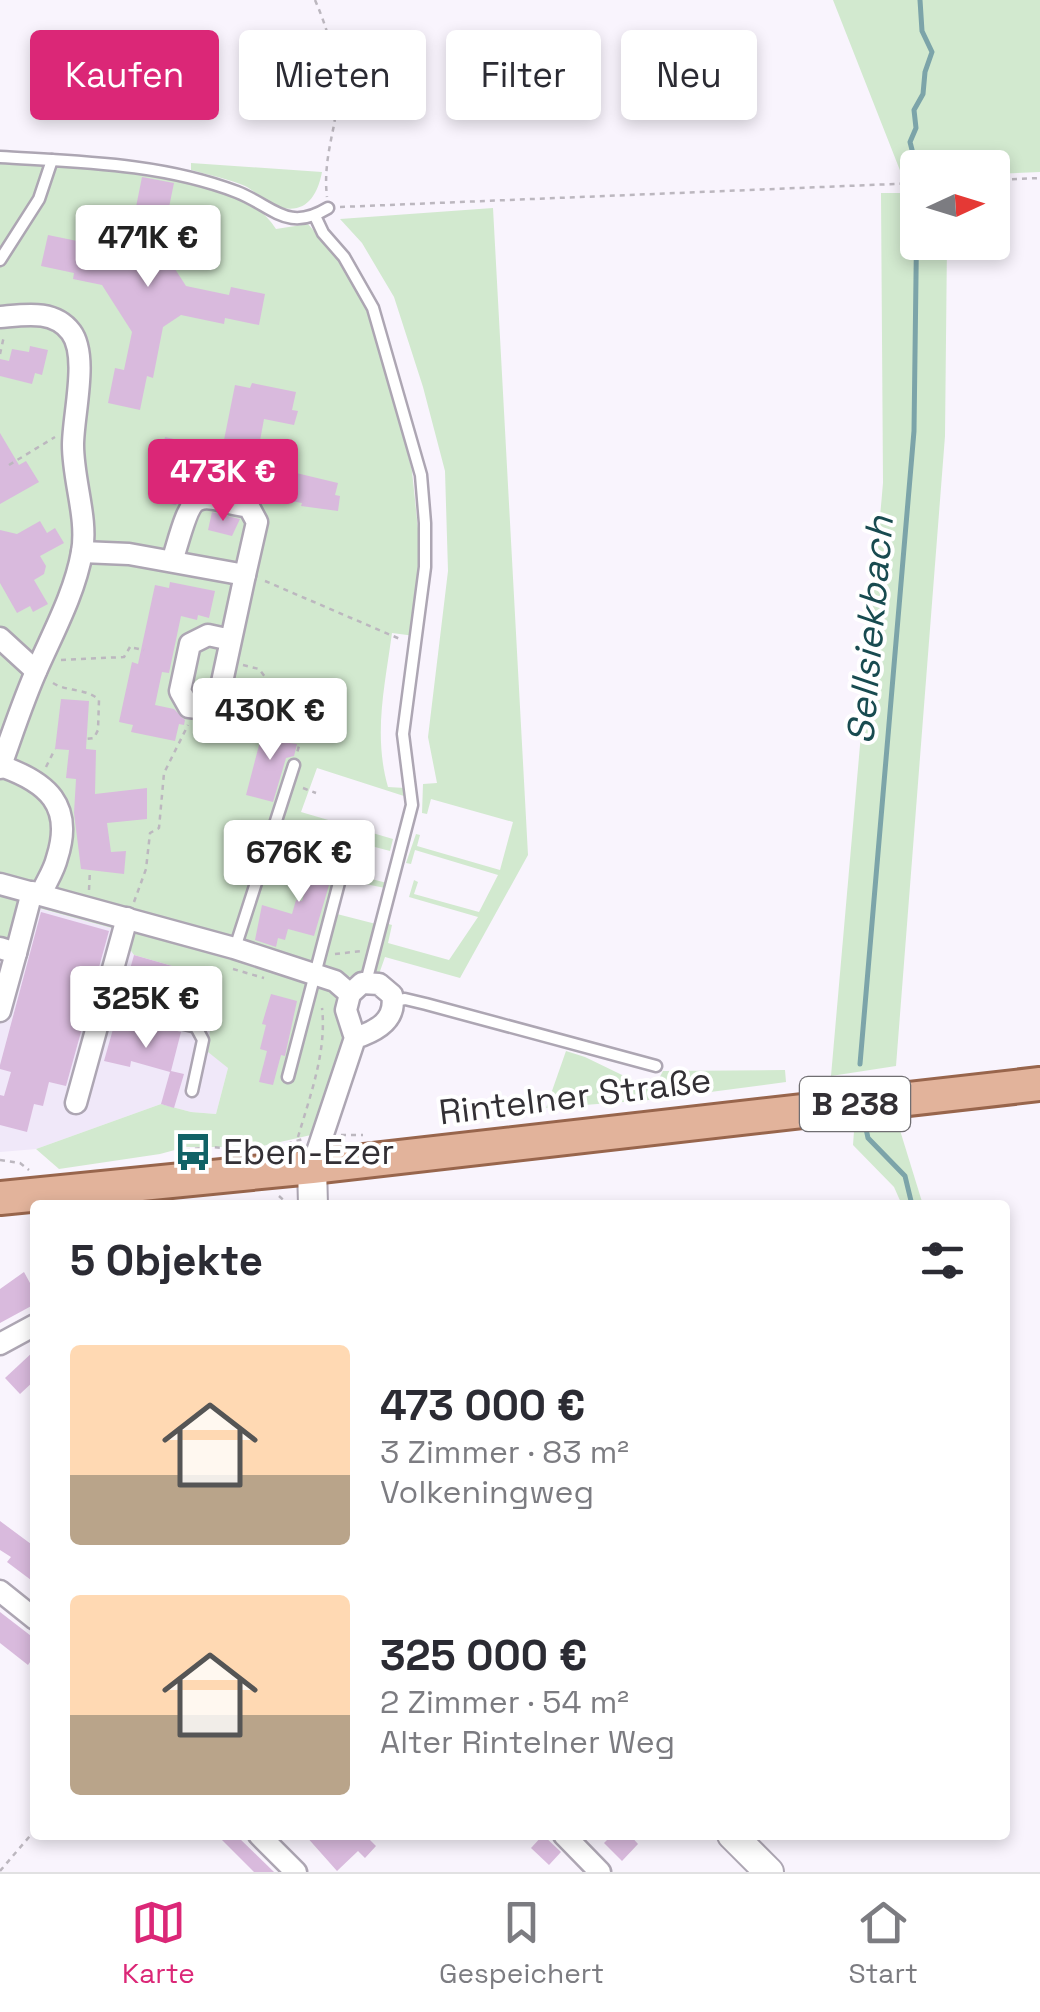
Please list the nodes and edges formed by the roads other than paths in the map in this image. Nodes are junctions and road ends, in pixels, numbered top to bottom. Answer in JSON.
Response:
{"nodes":[{"id":1,"x":0,"y":157,"type":"edge"},
{"id":2,"x":52,"y":160,"type":"junction"},
{"id":3,"x":328,"y":208,"type":"road end"},
{"id":4,"x":315,"y":216,"type":"junction"},
{"id":5,"x":0,"y":260,"type":"edge"},
{"id":6,"x":0,"y":318,"type":"edge"},
{"id":7,"x":82,"y":552,"type":"junction"},
{"id":8,"x":172,"y":561,"type":"junction"},
{"id":9,"x":245,"y":576,"type":"junction"},
{"id":10,"x":0,"y":638,"type":"edge"},
{"id":11,"x":229,"y":650,"type":"junction"},
{"id":12,"x":36,"y":672,"type":"junction"},
{"id":13,"x":294,"y":765,"type":"road end"},
{"id":14,"x":0,"y":767,"type":"edge"},
{"id":15,"x":346,"y":856,"type":"dead end"},
{"id":16,"x":0,"y":884,"type":"edge"},
{"id":17,"x":37,"y":893,"type":"junction"},
{"id":18,"x":127,"y":918,"type":"junction"},
{"id":19,"x":8,"y":950,"type":"edge"},
{"id":20,"x":229,"y":955,"type":"junction"},
{"id":21,"x":312,"y":982,"type":"junction"},
{"id":22,"x":365,"y":987,"type":"junction"},
{"id":23,"x":394,"y":1001,"type":"junction"},
{"id":24,"x":104,"y":1002,"type":"junction"},
{"id":25,"x":0,"y":1010,"type":"edge"},
{"id":26,"x":356,"y":1038,"type":"junction"},
{"id":27,"x":656,"y":1066,"type":"dead end"},
{"id":28,"x":288,"y":1077,"type":"dead end"},
{"id":29,"x":1040,"y":1084,"type":"edge"},
{"id":30,"x":192,"y":1091,"type":"dead end"},
{"id":31,"x":76,"y":1102,"type":"dead end"},
{"id":32,"x":305,"y":1153,"type":"junction"},
{"id":33,"x":0,"y":1198,"type":"edge"},
{"id":34,"x":297,"y":1200,"type":"edge"},
{"id":35,"x":30,"y":1328,"type":"edge"},
{"id":36,"x":0,"y":1344,"type":"edge"},
{"id":37,"x":0,"y":1591,"type":"edge"},
{"id":38,"x":30,"y":1615,"type":"edge"},
{"id":39,"x":264,"y":1840,"type":"edge"},
{"id":40,"x":569,"y":1840,"type":"edge"},
{"id":41,"x":737,"y":1840,"type":"edge"},
{"id":42,"x":296,"y":1872,"type":"edge"},
{"id":43,"x":600,"y":1872,"type":"edge"},
{"id":44,"x":769,"y":1872,"type":"edge"}],
"edges":[{"from":1,"to":2,"type":"lane"},
{"from":2,"to":4,"type":"lane"},
{"from":2,"to":5,"type":"lane"},
{"from":3,"to":4,"type":"lane"},
{"from":4,"to":22,"type":"lane"},
{"from":6,"to":7,"type":"street"},
{"from":7,"to":8,"type":"street"},
{"from":7,"to":12,"type":"street"},
{"from":8,"to":9,"type":"street"},
{"from":8,"to":9,"type":"street"},
{"from":9,"to":11,"type":"street"},
{"from":10,"to":12,"type":"street"},
{"from":11,"to":11,"type":"street"},
{"from":12,"to":14,"type":"street"},
{"from":13,"to":20,"type":"lane"},
{"from":14,"to":17,"type":"street"},
{"from":15,"to":21,"type":"lane"},
{"from":16,"to":17,"type":"street"},
{"from":17,"to":18,"type":"street"},
{"from":17,"to":19,"type":"street"},
{"from":18,"to":20,"type":"street"},
{"from":18,"to":24,"type":"street"},
{"from":19,"to":25,"type":"street"},
{"from":20,"to":21,"type":"street"},
{"from":21,"to":22,"type":"street"},
{"from":21,"to":28,"type":"lane"},
{"from":22,"to":23,"type":"street"},
{"from":22,"to":26,"type":"street"},
{"from":23,"to":26,"type":"street"},
{"from":23,"to":27,"type":"lane"},
{"from":24,"to":30,"type":"lane"},
{"from":24,"to":31,"type":"street"},
{"from":26,"to":32,"type":"street"},
{"from":29,"to":32,"type":"main road","name":"Rintelner Straße","number":"B 238"},
{"from":32,"to":33,"type":"main road","name":"Rintelner Straße","number":"B 238"},
{"from":32,"to":34,"type":"main road"},
{"from":35,"to":36,"type":"street"},
{"from":37,"to":38,"type":"street"},
{"from":39,"to":42,"type":"street"},
{"from":40,"to":43,"type":"street"},
{"from":41,"to":44,"type":"main road"}]}
